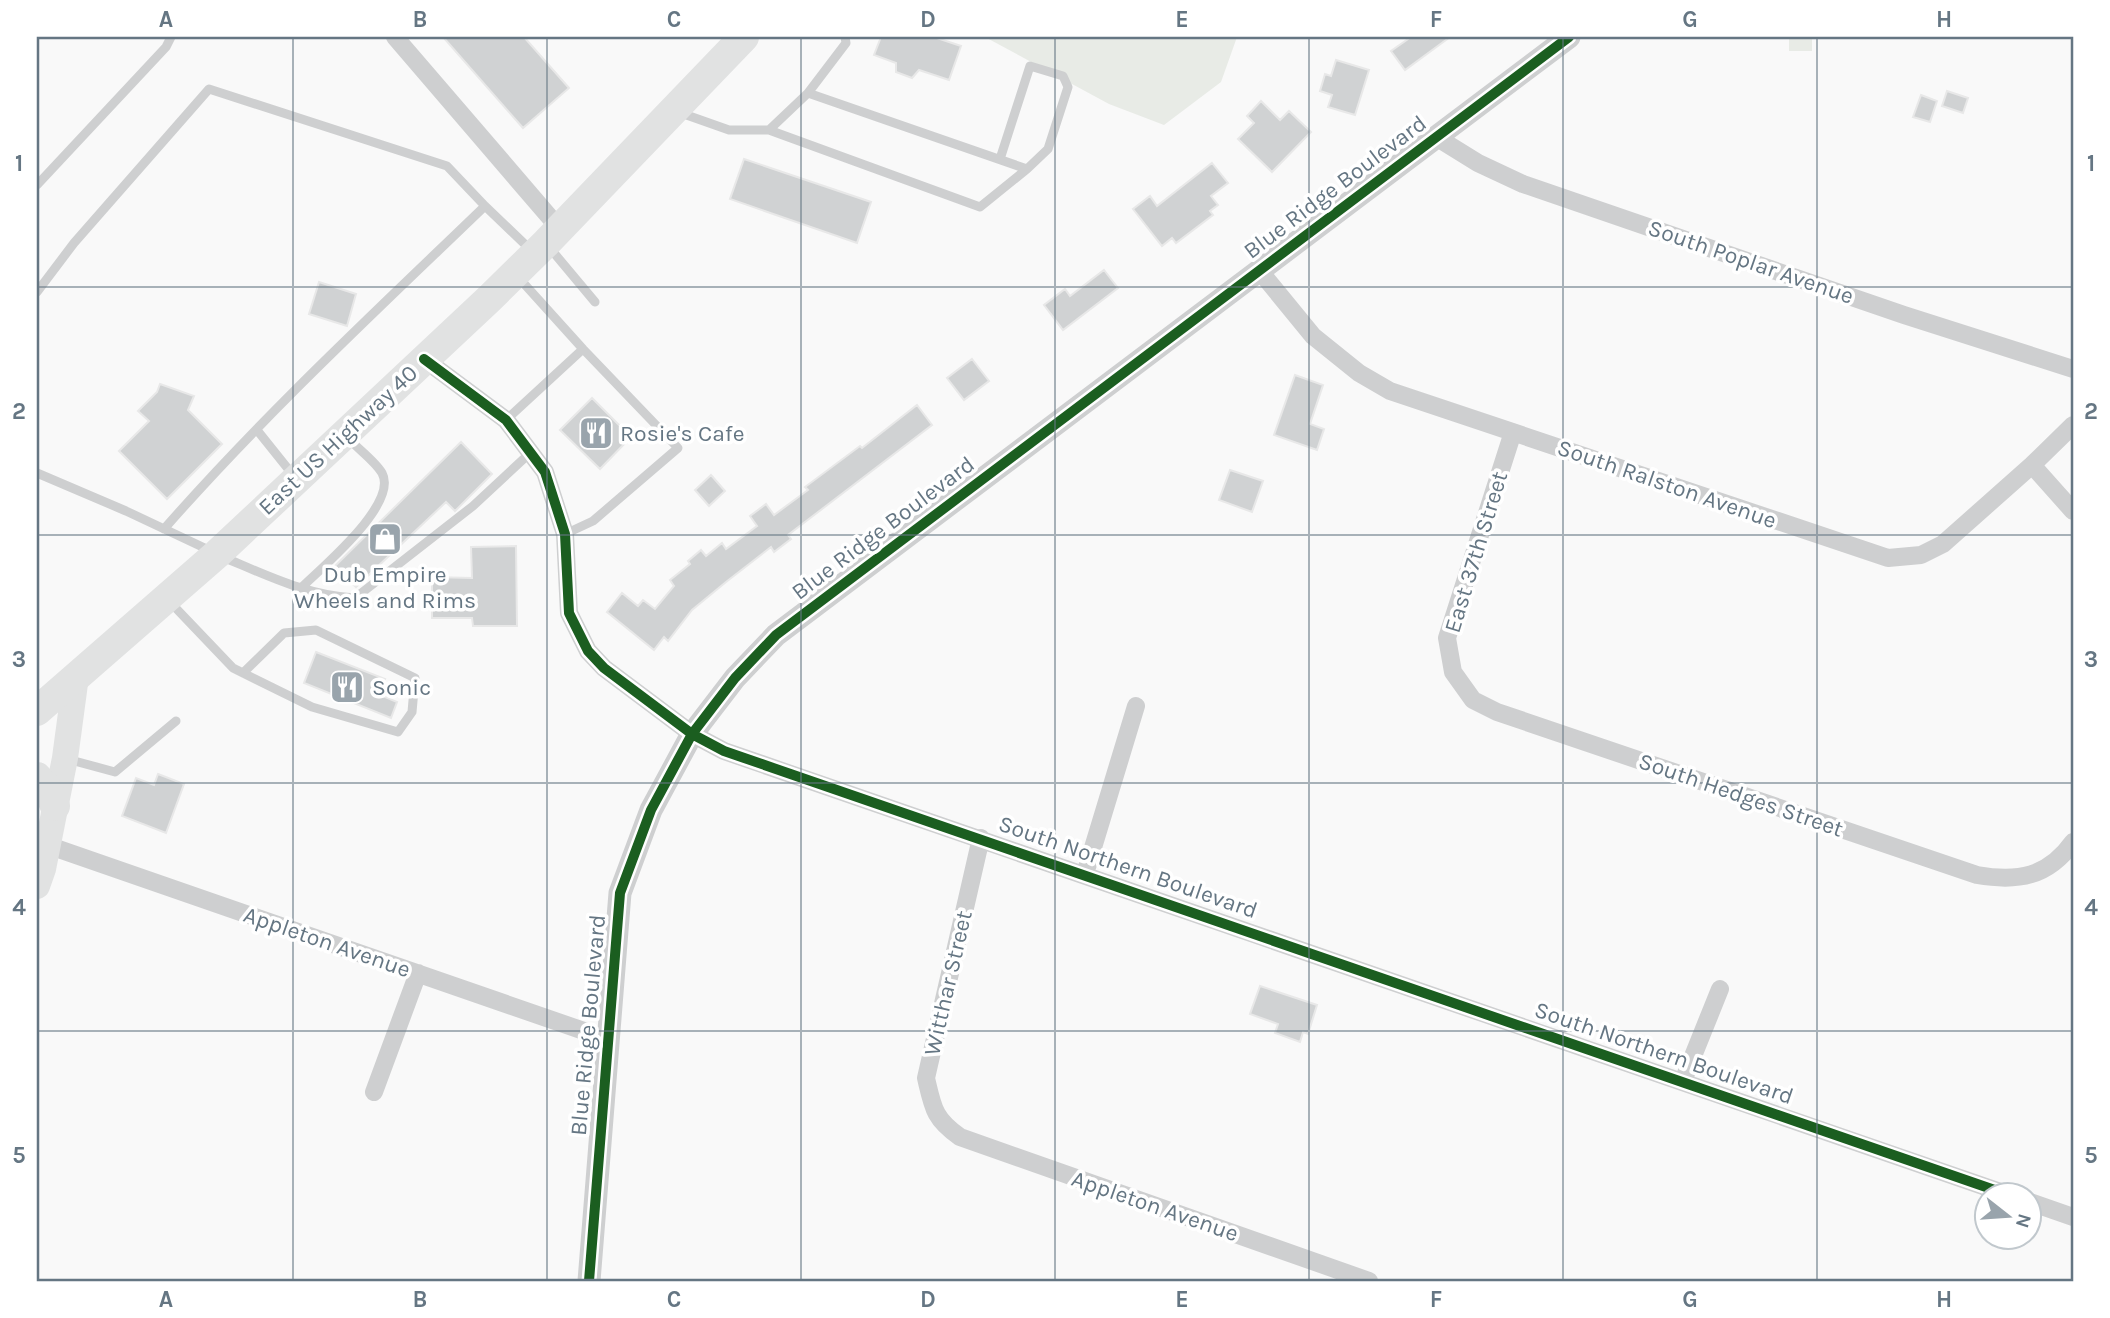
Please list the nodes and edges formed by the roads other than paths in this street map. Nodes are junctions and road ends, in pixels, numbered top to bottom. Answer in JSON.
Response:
{"nodes":[{"id":1,"x":171,"y":37,"type":"edge"},
{"id":2,"x":744,"y":37,"type":"edge"},
{"id":3,"x":845,"y":37,"type":"edge"},
{"id":4,"x":1569,"y":37,"type":"edge"},
{"id":5,"x":402,"y":39,"type":"edge"},
{"id":6,"x":808,"y":93,"type":"junction"},
{"id":7,"x":673,"y":110,"type":"junction"},
{"id":8,"x":769,"y":130,"type":"junction"},
{"id":9,"x":1436,"y":137,"type":"junction"},
{"id":10,"x":1000,"y":159,"type":"junction"},
{"id":11,"x":1027,"y":169,"type":"junction"},
{"id":12,"x":37,"y":185,"type":"edge"},
{"id":13,"x":485,"y":206,"type":"junction"},
{"id":14,"x":539,"y":249,"type":"junction"},
{"id":15,"x":1259,"y":270,"type":"junction"},
{"id":16,"x":37,"y":292,"type":"edge"},
{"id":17,"x":595,"y":302,"type":"dead end"},
{"id":18,"x":583,"y":349,"type":"junction"},
{"id":19,"x":424,"y":359,"type":"junction"},
{"id":20,"x":2073,"y":369,"type":"edge"},
{"id":21,"x":506,"y":421,"type":"junction"},
{"id":22,"x":2073,"y":425,"type":"edge"},
{"id":23,"x":257,"y":430,"type":"junction"},
{"id":24,"x":1513,"y":432,"type":"junction"},
{"id":25,"x":344,"y":435,"type":"junction"},
{"id":26,"x":530,"y":453,"type":"junction"},
{"id":27,"x":2032,"y":465,"type":"junction"},
{"id":28,"x":37,"y":473,"type":"edge"},
{"id":29,"x":297,"y":479,"type":"junction"},
{"id":30,"x":2073,"y":511,"type":"edge"},
{"id":31,"x":164,"y":528,"type":"junction"},
{"id":32,"x":565,"y":534,"type":"junction"},
{"id":33,"x":217,"y":554,"type":"junction"},
{"id":34,"x":301,"y":588,"type":"junction"},
{"id":35,"x":167,"y":598,"type":"junction"},
{"id":36,"x":1452,"y":672,"type":"joint"},
{"id":37,"x":243,"y":673,"type":"junction"},
{"id":38,"x":76,"y":676,"type":"junction"},
{"id":39,"x":1136,"y":706,"type":"dead end"},
{"id":40,"x":37,"y":711,"type":"edge"},
{"id":41,"x":176,"y":721,"type":"dead end"},
{"id":42,"x":692,"y":734,"type":"junction"},
{"id":43,"x":65,"y":758,"type":"junction"},
{"id":44,"x":37,"y":777,"type":"edge"},
{"id":45,"x":55,"y":806,"type":"junction"},
{"id":46,"x":981,"y":838,"type":"junction"},
{"id":47,"x":2073,"y":842,"type":"edge"},
{"id":48,"x":47,"y":845,"type":"junction"},
{"id":49,"x":1085,"y":874,"type":"junction"},
{"id":50,"x":37,"y":882,"type":"edge"},
{"id":51,"x":418,"y":974,"type":"junction"},
{"id":52,"x":1720,"y":989,"type":"dead end"},
{"id":53,"x":607,"y":1039,"type":"junction"},
{"id":54,"x":1683,"y":1081,"type":"junction"},
{"id":55,"x":374,"y":1092,"type":"dead end"},
{"id":56,"x":944,"y":1126,"type":"joint"},
{"id":57,"x":1974,"y":1182,"type":"edge"},
{"id":58,"x":2044,"y":1207,"type":"edge"},
{"id":59,"x":2073,"y":1217,"type":"edge"},
{"id":60,"x":589,"y":1281,"type":"edge"},
{"id":61,"x":1368,"y":1281,"type":"edge"}],
"edges":[{"from":1,"to":12,"type":"lane"},
{"from":2,"to":7,"type":"main road","name":"East US Highway 40"},
{"from":3,"to":6,"type":"lane"},
{"from":4,"to":9,"type":"street","name":"Blue Ridge Boulevard"},
{"from":5,"to":14,"type":"street"},
{"from":6,"to":8,"type":"lane"},
{"from":6,"to":10,"type":"lane"},
{"from":7,"to":8,"type":"lane"},
{"from":7,"to":14,"type":"main road","name":"East US Highway 40"},
{"from":8,"to":11,"type":"lane"},
{"from":9,"to":15,"type":"street","name":"Blue Ridge Boulevard"},
{"from":9,"to":20,"type":"street","name":"South Poplar Avenue"},
{"from":10,"to":11,"type":"lane"},
{"from":10,"to":11,"type":"lane"},
{"from":13,"to":14,"type":"lane"},
{"from":13,"to":16,"type":"lane"},
{"from":13,"to":23,"type":"lane"},
{"from":14,"to":17,"type":"lane"},
{"from":14,"to":18,"type":"lane"},
{"from":14,"to":19,"type":"main road","name":"East US Highway 40"},
{"from":15,"to":24,"type":"street","name":"South Ralston Avenue"},
{"from":15,"to":42,"type":"street","name":"Blue Ridge Boulevard"},
{"from":18,"to":21,"type":"lane"},
{"from":18,"to":32,"type":"lane"},
{"from":19,"to":21,"type":"street","name":"South Northern Boulevard"},
{"from":19,"to":25,"type":"main road","name":"East US Highway 40"},
{"from":21,"to":26,"type":"street","name":"South Northern Boulevard"},
{"from":22,"to":27,"type":"street","name":"South Ralston Avenue"},
{"from":23,"to":29,"type":"lane"},
{"from":23,"to":31,"type":"lane"},
{"from":24,"to":27,"type":"street","name":"South Ralston Avenue"},
{"from":24,"to":36,"type":"street","name":"East 37th Street"},
{"from":25,"to":29,"type":"main road","name":"East US Highway 40"},
{"from":25,"to":34,"type":"lane"},
{"from":26,"to":32,"type":"street","name":"South Northern Boulevard"},
{"from":26,"to":34,"type":"lane"},
{"from":27,"to":30,"type":"street"},
{"from":28,"to":31,"type":"lane"},
{"from":29,"to":33,"type":"main road","name":"East US Highway 40"},
{"from":31,"to":33,"type":"lane"},
{"from":32,"to":42,"type":"street","name":"South Northern Boulevard"},
{"from":33,"to":34,"type":"lane"},
{"from":33,"to":35,"type":"main road","name":"East US Highway 40"},
{"from":35,"to":37,"type":"lane"},
{"from":35,"to":38,"type":"main road","name":"East US Highway 40"},
{"from":36,"to":47,"type":"street","name":"South Hedges Street"},
{"from":37,"to":37,"type":"lane"},
{"from":38,"to":40,"type":"main road","name":"East US Highway 40"},
{"from":38,"to":43,"type":"main road"},
{"from":39,"to":49,"type":"street"},
{"from":41,"to":43,"type":"lane"},
{"from":42,"to":46,"type":"street","name":"South Northern Boulevard"},
{"from":42,"to":53,"type":"street","name":"Blue Ridge Boulevard"},
{"from":43,"to":45,"type":"main road"},
{"from":44,"to":45,"type":"main road"},
{"from":45,"to":48,"type":"main road"},
{"from":46,"to":49,"type":"street","name":"South Northern Boulevard"},
{"from":46,"to":56,"type":"street","name":"Witthar Street"},
{"from":48,"to":50,"type":"main road"},
{"from":48,"to":51,"type":"street","name":"Appleton Avenue"},
{"from":49,"to":54,"type":"street","name":"South Northern Boulevard"},
{"from":51,"to":53,"type":"street","name":"Appleton Avenue"},
{"from":51,"to":55,"type":"street"},
{"from":52,"to":54,"type":"street"},
{"from":53,"to":60,"type":"street","name":"Blue Ridge Boulevard"},
{"from":54,"to":57,"type":"street","name":"South Northern Boulevard"},
{"from":56,"to":61,"type":"street","name":"Appleton Avenue"},
{"from":58,"to":59,"type":"street"}]}
